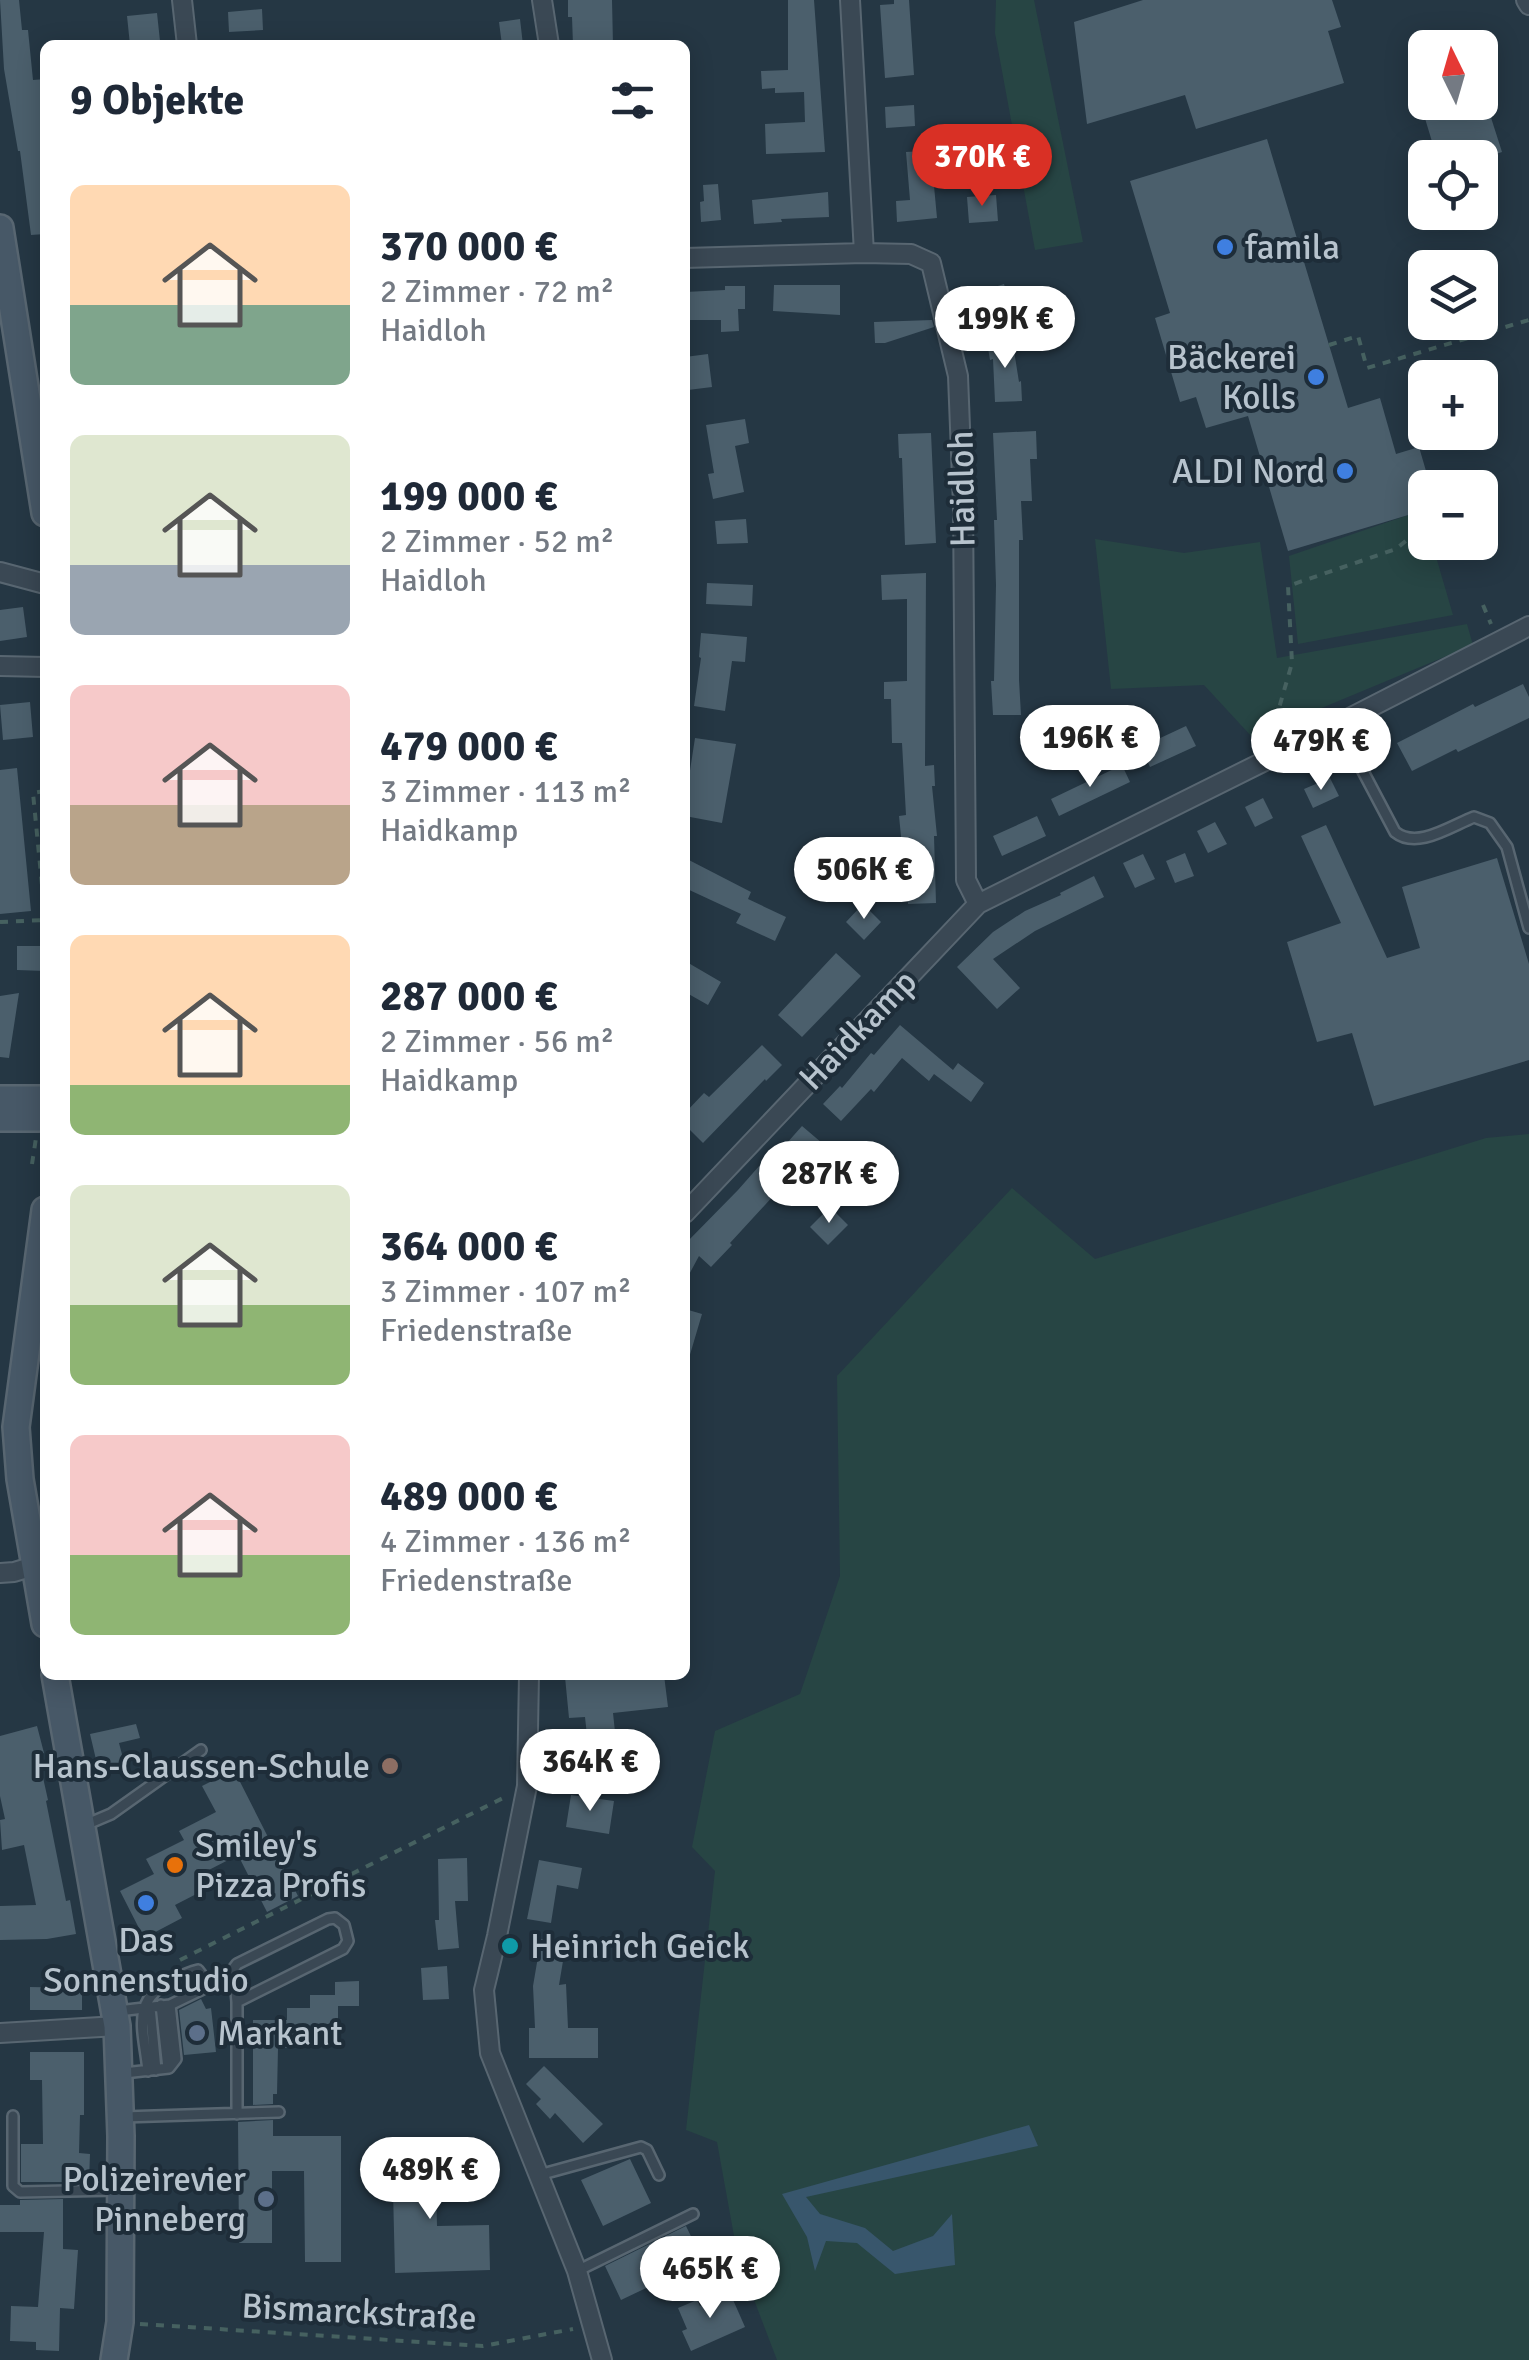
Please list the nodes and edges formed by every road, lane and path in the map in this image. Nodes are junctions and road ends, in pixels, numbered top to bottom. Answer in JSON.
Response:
{"nodes":[{"id":1,"x":182,"y":0,"type":"edge"},
{"id":2,"x":542,"y":0,"type":"edge"},
{"id":3,"x":850,"y":0,"type":"edge"},
{"id":4,"x":187,"y":40,"type":"edge"},
{"id":5,"x":548,"y":40,"type":"edge"},
{"id":6,"x":0,"y":228,"type":"edge"},
{"id":7,"x":864,"y":253,"type":"junction"},
{"id":8,"x":690,"y":258,"type":"edge"},
{"id":9,"x":1529,"y":320,"type":"edge"},
{"id":10,"x":1329,"y":345,"type":"dead end"},
{"id":11,"x":40,"y":481,"type":"edge"},
{"id":12,"x":1408,"y":539,"type":"edge"},
{"id":13,"x":0,"y":572,"type":"edge"},
{"id":14,"x":40,"y":583,"type":"edge"},
{"id":15,"x":1483,"y":605,"type":"dead end"},
{"id":16,"x":1529,"y":626,"type":"edge"},
{"id":17,"x":1498,"y":640,"type":"junction"},
{"id":18,"x":0,"y":666,"type":"edge"},
{"id":19,"x":40,"y":667,"type":"edge"},
{"id":20,"x":1338,"y":724,"type":"junction"},
{"id":21,"x":1289,"y":750,"type":"junction"},
{"id":22,"x":40,"y":792,"type":"edge"},
{"id":23,"x":40,"y":866,"type":"edge"},
{"id":24,"x":978,"y":904,"type":"junction"},
{"id":25,"x":40,"y":918,"type":"edge"},
{"id":26,"x":0,"y":922,"type":"edge"},
{"id":27,"x":1529,"y":928,"type":"edge"},
{"id":28,"x":0,"y":1099,"type":"edge"},
{"id":29,"x":40,"y":1099,"type":"edge"},
{"id":30,"x":0,"y":1118,"type":"edge"},
{"id":31,"x":40,"y":1118,"type":"edge"},
{"id":32,"x":690,"y":1209,"type":"edge"},
{"id":33,"x":40,"y":1294,"type":"edge"},
{"id":34,"x":38,"y":1328,"type":"edge"},
{"id":35,"x":34,"y":1566,"type":"junction"},
{"id":36,"x":0,"y":1573,"type":"edge"},
{"id":37,"x":40,"y":1598,"type":"edge"},
{"id":38,"x":56,"y":1680,"type":"edge"},
{"id":39,"x":529,"y":1680,"type":"edge"},
{"id":40,"x":201,"y":1750,"type":"dead end"},
{"id":41,"x":527,"y":1786,"type":"junction"},
{"id":42,"x":82,"y":1826,"type":"junction"},
{"id":43,"x":180,"y":1960,"type":"dead end"},
{"id":44,"x":163,"y":1968,"type":"dead end"},
{"id":45,"x":237,"y":2002,"type":"junction"},
{"id":46,"x":156,"y":2006,"type":"junction"},
{"id":47,"x":115,"y":2010,"type":"junction"},
{"id":48,"x":0,"y":2033,"type":"edge"},
{"id":49,"x":152,"y":2070,"type":"junction"},
{"id":50,"x":119,"y":2073,"type":"junction"},
{"id":51,"x":278,"y":2112,"type":"dead end"},
{"id":52,"x":237,"y":2114,"type":"junction"},
{"id":53,"x":13,"y":2116,"type":"dead end"},
{"id":54,"x":120,"y":2117,"type":"junction"},
{"id":55,"x":539,"y":2175,"type":"junction"},
{"id":56,"x":659,"y":2175,"type":"dead end"},
{"id":57,"x":121,"y":2190,"type":"junction"},
{"id":58,"x":693,"y":2214,"type":"dead end"},
{"id":59,"x":577,"y":2271,"type":"junction"},
{"id":60,"x":120,"y":2322,"type":"junction"},
{"id":61,"x":593,"y":2326,"type":"junction"},
{"id":62,"x":114,"y":2360,"type":"edge"},
{"id":63,"x":602,"y":2360,"type":"edge"}],
"edges":[{"from":1,"to":4,"type":"street"},
{"from":2,"to":5,"type":"street"},
{"from":3,"to":7,"type":"street"},
{"from":6,"to":11,"type":"main road"},
{"from":7,"to":8,"type":"street","name":"Haidloh"},
{"from":7,"to":24,"type":"street","name":"Haidloh"},
{"from":9,"to":10,"type":"path"},
{"from":12,"to":21,"type":"path"},
{"from":13,"to":14,"type":"street"},
{"from":15,"to":17,"type":"path"},
{"from":16,"to":17,"type":"street","name":"Haidkamp"},
{"from":17,"to":20,"type":"street","name":"Haidkamp"},
{"from":18,"to":19,"type":"street"},
{"from":20,"to":21,"type":"street","name":"Haidkamp"},
{"from":20,"to":27,"type":"lane"},
{"from":21,"to":24,"type":"street","name":"Haidkamp"},
{"from":22,"to":23,"type":"path"},
{"from":24,"to":32,"type":"street","name":"Haidkamp"},
{"from":25,"to":26,"type":"path"},
{"from":28,"to":29,"type":"main road"},
{"from":30,"to":31,"type":"main road"},
{"from":33,"to":34,"type":"main road"},
{"from":34,"to":35,"type":"main road"},
{"from":35,"to":36,"type":"street"},
{"from":35,"to":37,"type":"main road"},
{"from":38,"to":42,"type":"main road"},
{"from":39,"to":41,"type":"street"},
{"from":40,"to":42,"type":"lane"},
{"from":41,"to":43,"type":"path"},
{"from":41,"to":55,"type":"street"},
{"from":42,"to":47,"type":"main road"},
{"from":44,"to":47,"type":"path"},
{"from":45,"to":45,"type":"lane"},
{"from":45,"to":52,"type":"lane"},
{"from":46,"to":46,"type":"lane"},
{"from":46,"to":47,"type":"lane"},
{"from":46,"to":49,"type":"lane"},
{"from":46,"to":49,"type":"lane"},
{"from":47,"to":48,"type":"street"},
{"from":47,"to":50,"type":"main road"},
{"from":49,"to":50,"type":"lane"},
{"from":50,"to":54,"type":"main road"},
{"from":51,"to":52,"type":"lane"},
{"from":52,"to":54,"type":"lane"},
{"from":53,"to":57,"type":"lane"},
{"from":54,"to":57,"type":"main road"},
{"from":55,"to":56,"type":"lane"},
{"from":55,"to":59,"type":"street"},
{"from":57,"to":60,"type":"main road"},
{"from":58,"to":59,"type":"lane"},
{"from":59,"to":61,"type":"street"},
{"from":60,"to":61,"type":"path","name":"Bismarckstraße"},
{"from":60,"to":62,"type":"main road"},
{"from":61,"to":63,"type":"street"}]}
